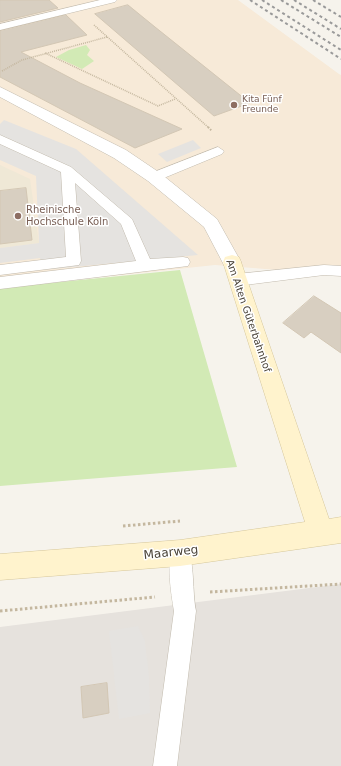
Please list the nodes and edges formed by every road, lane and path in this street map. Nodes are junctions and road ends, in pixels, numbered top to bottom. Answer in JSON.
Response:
{"nodes":[{"id":1,"x":112,"y":0,"type":"edge"},
{"id":2,"x":77,"y":9,"type":"junction"},
{"id":3,"x":0,"y":27,"type":"edge"},
{"id":4,"x":107,"y":37,"type":"junction"},
{"id":5,"x":44,"y":54,"type":"junction"},
{"id":6,"x":4,"y":70,"type":"dead end"},
{"id":7,"x":0,"y":91,"type":"edge"},
{"id":8,"x":175,"y":99,"type":"junction"},
{"id":9,"x":0,"y":139,"type":"edge"},
{"id":10,"x":218,"y":151,"type":"joint"},
{"id":11,"x":67,"y":170,"type":"junction"},
{"id":12,"x":154,"y":177,"type":"junction"},
{"id":13,"x":183,"y":262,"type":"dead end"},
{"id":14,"x":145,"y":264,"type":"junction"},
{"id":15,"x":0,"y":270,"type":"edge"},
{"id":16,"x":234,"y":271,"type":"junction"},
{"id":17,"x":341,"y":271,"type":"edge"},
{"id":18,"x":0,"y":283,"type":"edge"},
{"id":19,"x":331,"y":532,"type":"edge"},
{"id":20,"x":180,"y":553,"type":"junction"},
{"id":21,"x":0,"y":567,"type":"edge"},
{"id":22,"x":165,"y":766,"type":"edge"}],
"edges":[{"from":1,"to":2,"type":"lane"},
{"from":2,"to":3,"type":"lane"},
{"from":2,"to":4,"type":"path"},
{"from":4,"to":5,"type":"path"},
{"from":4,"to":8,"type":"path"},
{"from":5,"to":6,"type":"path"},
{"from":5,"to":8,"type":"path"},
{"from":7,"to":12,"type":"street","name":"Am Alten Güterbahnhof"},
{"from":8,"to":10,"type":"path"},
{"from":9,"to":11,"type":"lane"},
{"from":10,"to":12,"type":"lane"},
{"from":11,"to":14,"type":"lane"},
{"from":11,"to":15,"type":"lane"},
{"from":12,"to":16,"type":"street","name":"Am Alten Güterbahnhof"},
{"from":13,"to":14,"type":"lane"},
{"from":14,"to":18,"type":"lane"},
{"from":16,"to":17,"type":"lane"},
{"from":16,"to":19,"type":"street","name":"Am Alten Güterbahnhof"},
{"from":19,"to":20,"type":"street","name":"Maarweg"},
{"from":20,"to":21,"type":"street","name":"Maarweg"},
{"from":20,"to":22,"type":"lane"}]}
